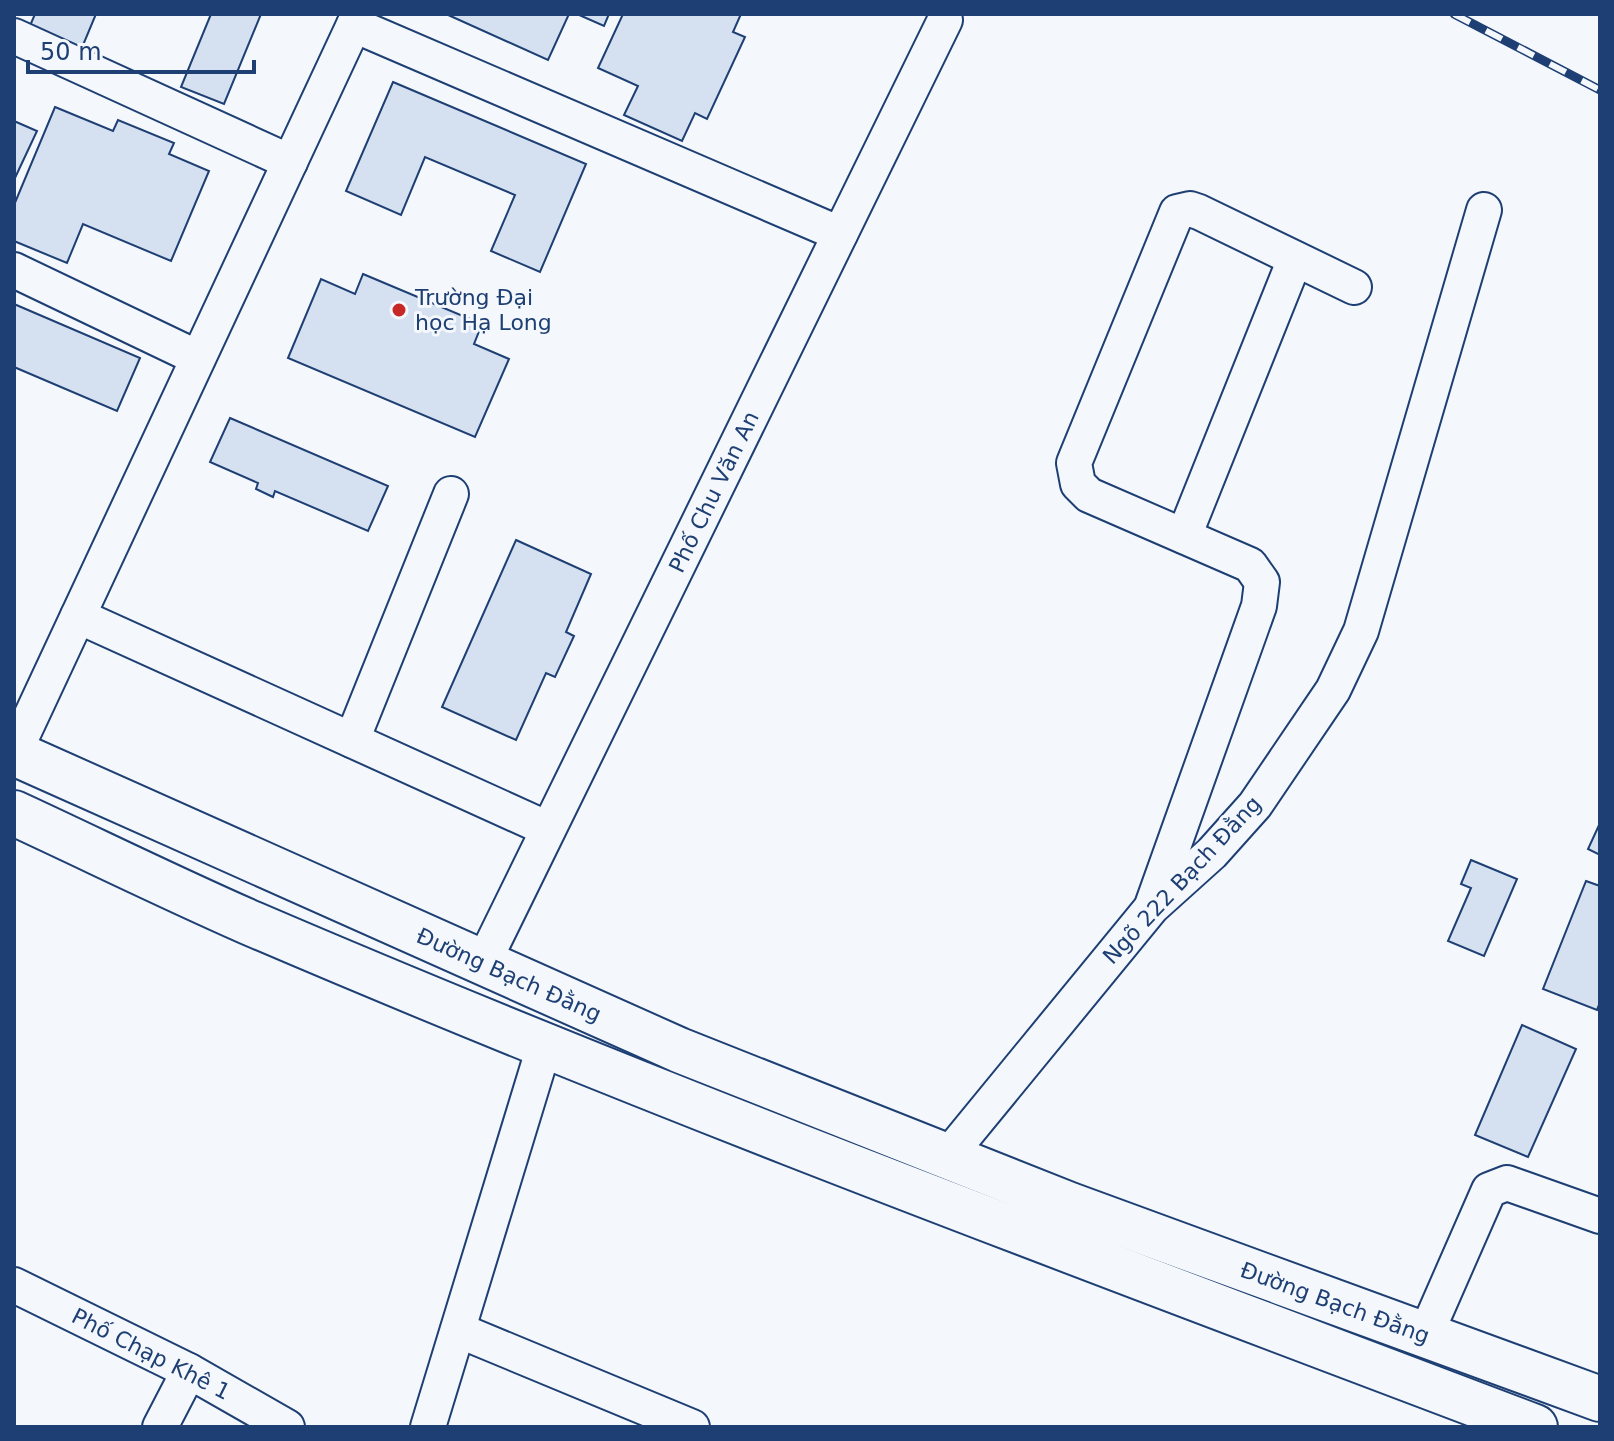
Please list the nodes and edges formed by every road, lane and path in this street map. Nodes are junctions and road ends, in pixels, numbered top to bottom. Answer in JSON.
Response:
{"nodes":[{"id":1,"x":357,"y":19,"type":"edge"},
{"id":2,"x":945,"y":20,"type":"dead end"},
{"id":3,"x":14,"y":36,"type":"edge"},
{"id":4,"x":290,"y":162,"type":"junction"},
{"id":5,"x":1484,"y":210,"type":"dead end"},
{"id":6,"x":840,"y":234,"type":"junction"},
{"id":7,"x":1295,"y":259,"type":"junction"},
{"id":8,"x":14,"y":270,"type":"edge"},
{"id":9,"x":1354,"y":287,"type":"dead end"},
{"id":10,"x":198,"y":358,"type":"junction"},
{"id":11,"x":451,"y":494,"type":"dead end"},
{"id":12,"x":1184,"y":536,"type":"junction"},
{"id":13,"x":78,"y":616,"type":"junction"},
{"id":14,"x":352,"y":740,"type":"junction"},
{"id":15,"x":14,"y":753,"type":"edge"},
{"id":16,"x":14,"y":813,"type":"edge"},
{"id":17,"x":548,"y":829,"type":"junction"},
{"id":18,"x":1152,"y":907,"type":"junction"},
{"id":19,"x":483,"y":963,"type":"junction"},
{"id":20,"x":544,"y":1047,"type":"junction"},
{"id":21,"x":947,"y":1157,"type":"junction"},
{"id":22,"x":1600,"y":1216,"type":"edge"},
{"id":23,"x":14,"y":1285,"type":"edge"},
{"id":24,"x":458,"y":1330,"type":"junction"},
{"id":25,"x":1425,"y":1336,"type":"junction"},
{"id":26,"x":189,"y":1371,"type":"junction"},
{"id":27,"x":1600,"y":1399,"type":"edge"},
{"id":28,"x":160,"y":1427,"type":"edge"},
{"id":29,"x":287,"y":1427,"type":"edge"},
{"id":30,"x":428,"y":1427,"type":"edge"},
{"id":31,"x":692,"y":1427,"type":"edge"},
{"id":32,"x":1535,"y":1427,"type":"edge"}],
"edges":[{"from":1,"to":4,"type":"street"},
{"from":1,"to":6,"type":"street"},
{"from":2,"to":6,"type":"street","name":"Phố Chu Văn An"},
{"from":3,"to":4,"type":"street"},
{"from":4,"to":10,"type":"street"},
{"from":5,"to":18,"type":"street","name":"Ngõ 222 Bạch Đằng"},
{"from":6,"to":17,"type":"street","name":"Phố Chu Văn An"},
{"from":7,"to":9,"type":"street"},
{"from":7,"to":12,"type":"street"},
{"from":7,"to":12,"type":"street"},
{"from":8,"to":10,"type":"street"},
{"from":10,"to":13,"type":"street"},
{"from":11,"to":14,"type":"street"},
{"from":12,"to":18,"type":"street"},
{"from":13,"to":14,"type":"street"},
{"from":13,"to":15,"type":"street"},
{"from":14,"to":17,"type":"street"},
{"from":15,"to":19,"type":"highway","name":"Đường Bạch Đằng"},
{"from":16,"to":20,"type":"highway"},
{"from":17,"to":19,"type":"street","name":"Phố Chu Văn An"},
{"from":18,"to":21,"type":"street","name":"Ngõ 222 Bạch Đằng"},
{"from":19,"to":21,"type":"highway","name":"Đường Bạch Đằng"},
{"from":20,"to":24,"type":"street"},
{"from":20,"to":32,"type":"highway","name":"Đường Bạch Đằng"},
{"from":21,"to":25,"type":"highway","name":"Đường Bạch Đằng"},
{"from":22,"to":25,"type":"street"},
{"from":23,"to":26,"type":"street","name":"Phố Chạp Khê 1"},
{"from":24,"to":30,"type":"street"},
{"from":24,"to":31,"type":"street"},
{"from":25,"to":27,"type":"highway","name":"Đường Bạch Đằng"},
{"from":26,"to":28,"type":"street"},
{"from":26,"to":29,"type":"street","name":"Phố Chạp Khê 1"}]}
